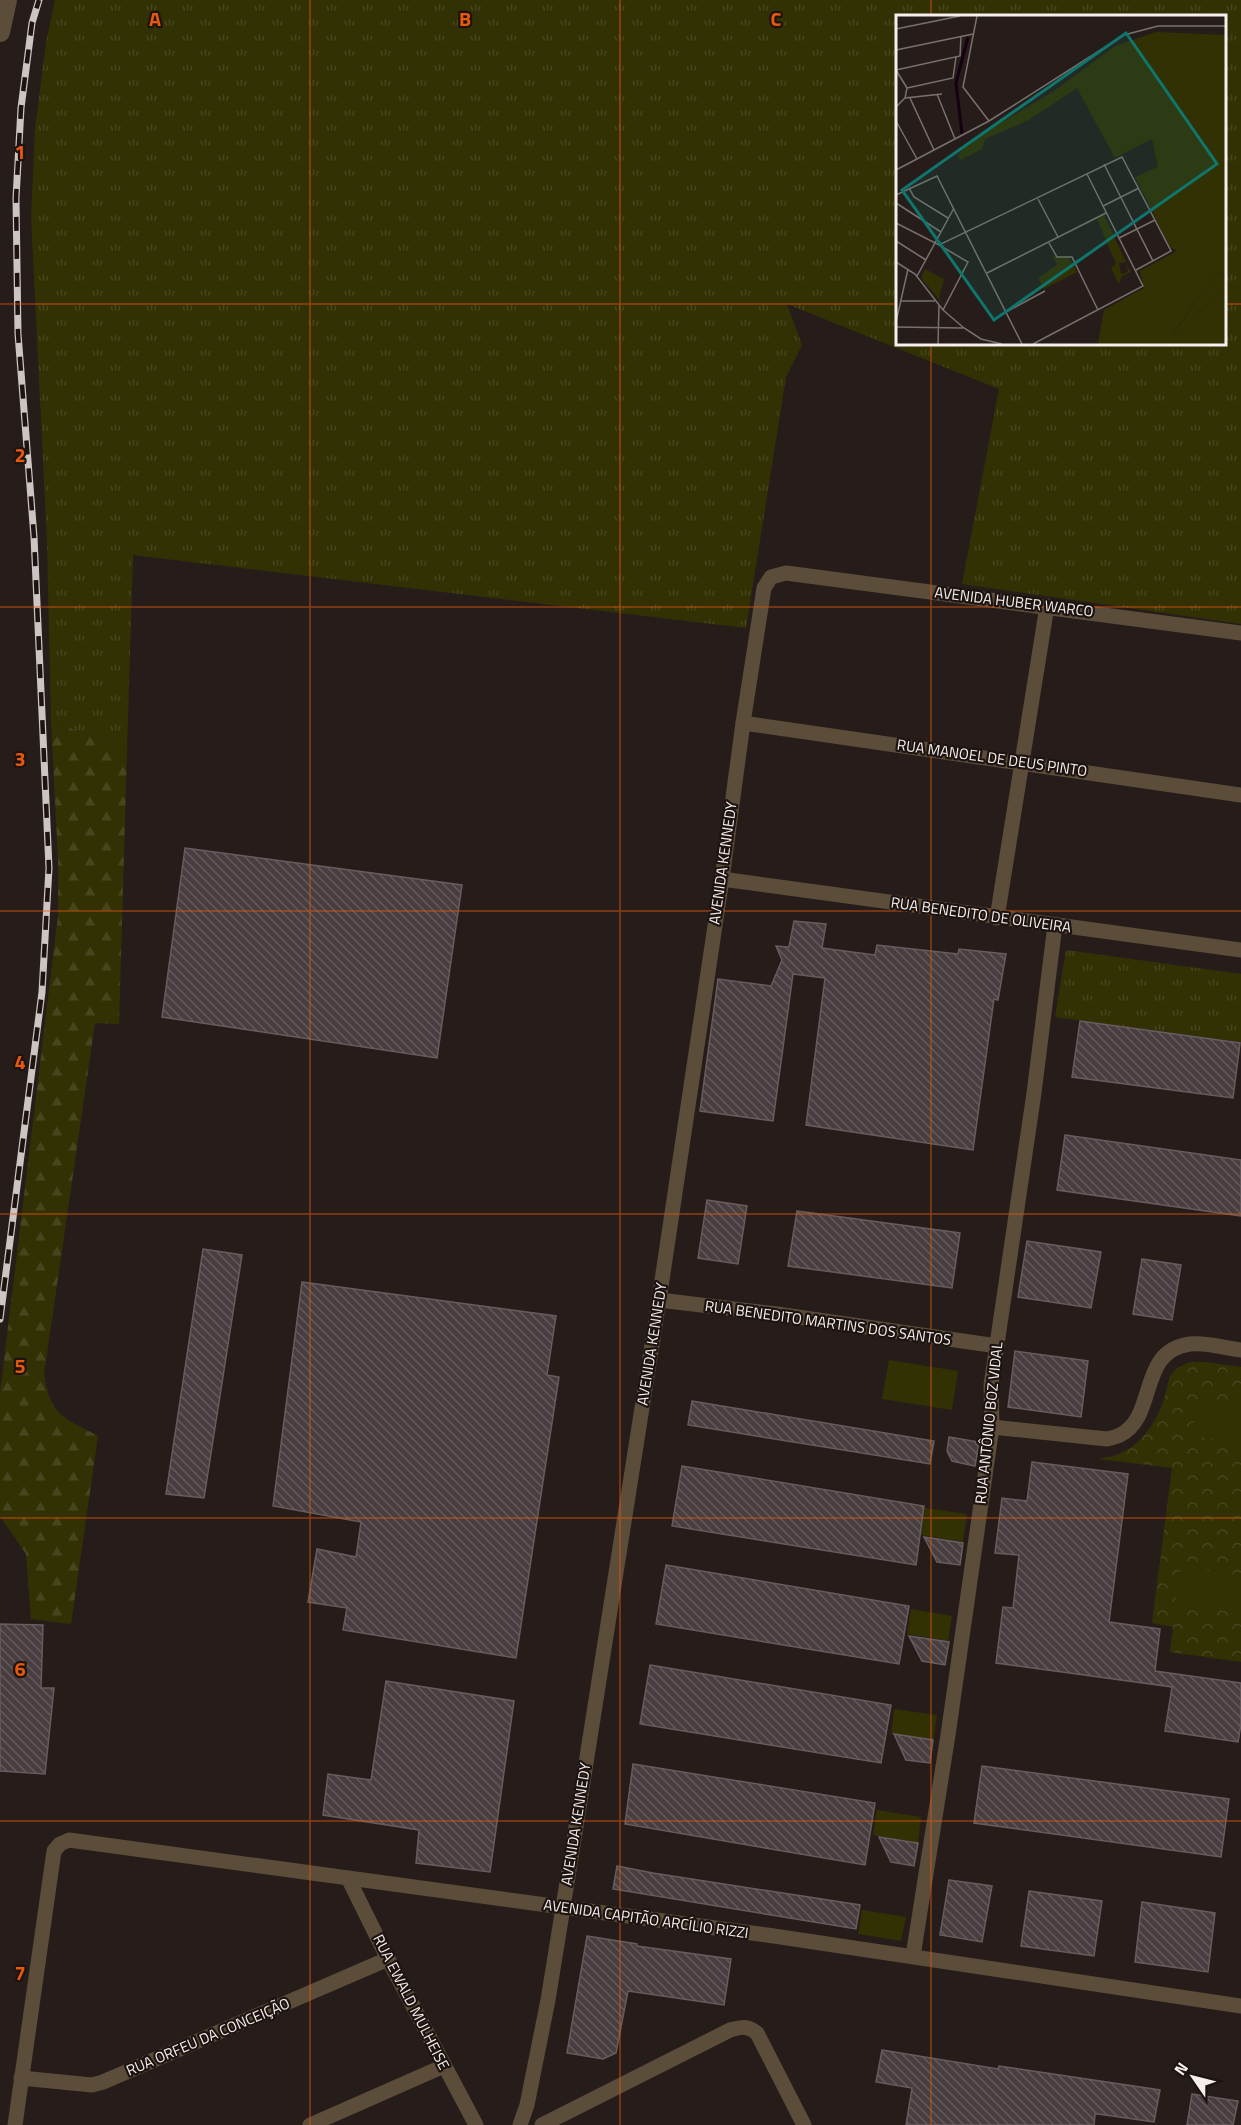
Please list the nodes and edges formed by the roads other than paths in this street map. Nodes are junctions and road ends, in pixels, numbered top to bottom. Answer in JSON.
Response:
{"nodes":[{"id":1,"x":7,"y":0,"type":"edge"},
{"id":2,"x":0,"y":32,"type":"edge"},
{"id":3,"x":786,"y":573,"type":"joint"},
{"id":4,"x":1047,"y":606,"type":"junction"},
{"id":5,"x":1241,"y":633,"type":"edge"},
{"id":6,"x":742,"y":723,"type":"junction"},
{"id":7,"x":1021,"y":762,"type":"junction"},
{"id":8,"x":1241,"y":795,"type":"edge"},
{"id":9,"x":722,"y":879,"type":"junction"},
{"id":10,"x":997,"y":918,"type":"junction"},
{"id":11,"x":1055,"y":925,"type":"junction"},
{"id":12,"x":1241,"y":950,"type":"edge"},
{"id":13,"x":658,"y":1300,"type":"junction"},
{"id":14,"x":997,"y":1346,"type":"junction"},
{"id":15,"x":1241,"y":1350,"type":"edge"},
{"id":16,"x":992,"y":1427,"type":"junction"},
{"id":17,"x":348,"y":1878,"type":"junction"},
{"id":18,"x":562,"y":1908,"type":"junction"},
{"id":19,"x":913,"y":1956,"type":"junction"},
{"id":20,"x":388,"y":1959,"type":"junction"},
{"id":21,"x":1241,"y":2006,"type":"edge"},
{"id":22,"x":444,"y":2066,"type":"junction"},
{"id":23,"x":21,"y":2078,"type":"junction"},
{"id":24,"x":15,"y":2125,"type":"edge"},
{"id":25,"x":310,"y":2125,"type":"edge"},
{"id":26,"x":476,"y":2125,"type":"edge"},
{"id":27,"x":520,"y":2125,"type":"edge"},
{"id":28,"x":543,"y":2125,"type":"edge"},
{"id":29,"x":804,"y":2125,"type":"edge"}],
"edges":[{"from":1,"to":2,"type":"street"},
{"from":3,"to":4,"type":"street","name":"AVENIDA HUBER WARCO"},
{"from":3,"to":6,"type":"street","name":"AVENIDA KENNEDY"},
{"from":4,"to":5,"type":"street","name":"AVENIDA HUBER WARCO"},
{"from":4,"to":7,"type":"street"},
{"from":6,"to":7,"type":"street","name":"RUA MANOEL DE DEUS PINTO"},
{"from":6,"to":9,"type":"street","name":"AVENIDA KENNEDY"},
{"from":7,"to":8,"type":"street","name":"RUA MANOEL DE DEUS PINTO"},
{"from":7,"to":10,"type":"street"},
{"from":9,"to":10,"type":"street","name":"RUA BENEDITO DE OLIVEIRA"},
{"from":9,"to":13,"type":"street","name":"AVENIDA KENNEDY"},
{"from":10,"to":11,"type":"street","name":"RUA BENEDITO DE OLIVEIRA"},
{"from":11,"to":12,"type":"street","name":"RUA BENEDITO DE OLIVEIRA"},
{"from":11,"to":14,"type":"street","name":"RUA ANTÔNIO BOZ VIDAL"},
{"from":13,"to":14,"type":"street","name":"RUA BENEDITO MARTINS DOS SANTOS"},
{"from":13,"to":18,"type":"street","name":"AVENIDA KENNEDY"},
{"from":14,"to":16,"type":"street","name":"RUA ANTÔNIO BOZ VIDAL"},
{"from":15,"to":16,"type":"street"},
{"from":16,"to":19,"type":"street","name":"RUA ANTÔNIO BOZ VIDAL"},
{"from":17,"to":18,"type":"street","name":"AVENIDA CAPITÃO ARCÍLIO RIZZI"},
{"from":17,"to":20,"type":"street","name":"RUA EWALD MULHEISE"},
{"from":17,"to":23,"type":"street","name":"AVENIDA CAPITÃO ARCÍLIO RIZZI"},
{"from":18,"to":19,"type":"street","name":"AVENIDA CAPITÃO ARCÍLIO RIZZI"},
{"from":18,"to":27,"type":"street","name":"AVENIDA KENNEDY"},
{"from":19,"to":21,"type":"street","name":"AVENIDA CAPITÃO ARCÍLIO RIZZI"},
{"from":20,"to":22,"type":"street","name":"RUA EWALD MULHEISE"},
{"from":20,"to":23,"type":"street","name":"RUA ORFEU DA CONCEIÇÃO"},
{"from":22,"to":25,"type":"street"},
{"from":22,"to":26,"type":"street","name":"RUA EWALD MULHEISE"},
{"from":23,"to":24,"type":"street"},
{"from":28,"to":29,"type":"street"}]}
